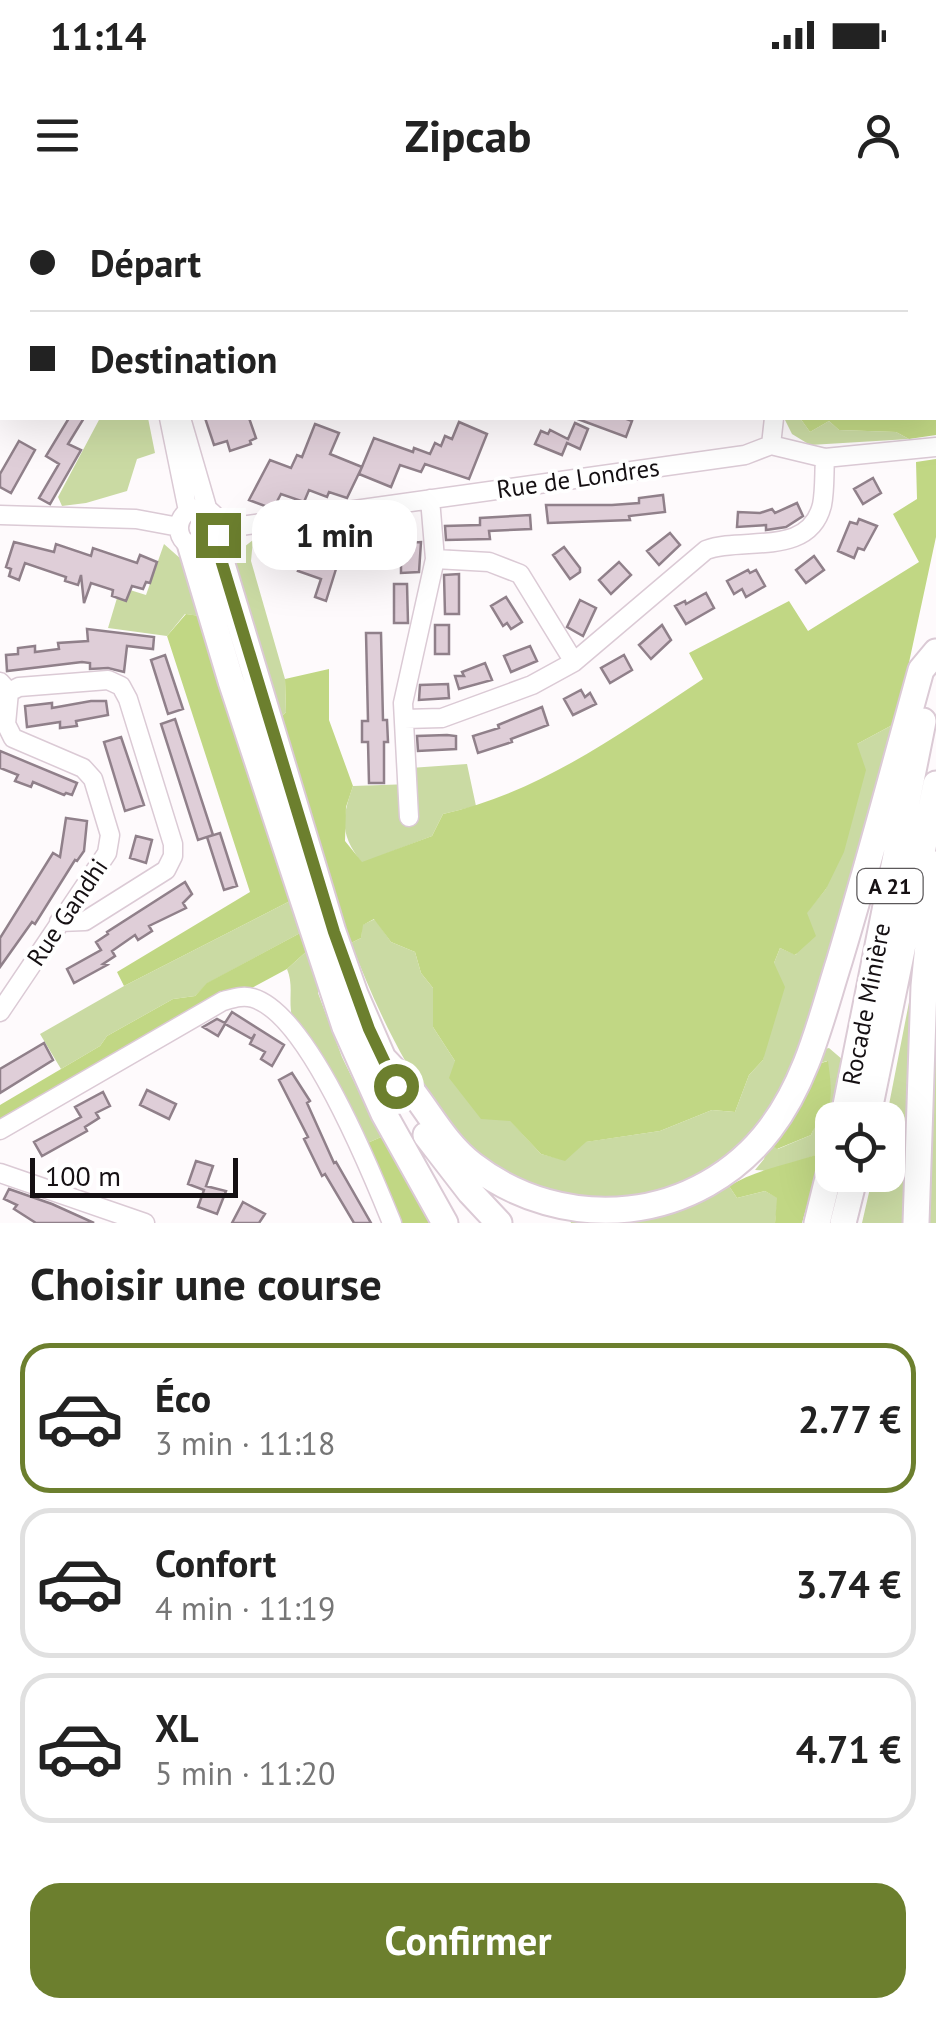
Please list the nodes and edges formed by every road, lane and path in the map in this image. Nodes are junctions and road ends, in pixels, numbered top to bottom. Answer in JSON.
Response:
{"nodes":[{"id":1,"x":170,"y":420,"type":"edge"},
{"id":2,"x":181,"y":420,"type":"edge"},
{"id":3,"x":774,"y":420,"type":"edge"},
{"id":4,"x":770,"y":445,"type":"junction"},
{"id":5,"x":933,"y":448,"type":"edge"},
{"id":6,"x":825,"y":458,"type":"junction"},
{"id":7,"x":430,"y":499,"type":"junction"},
{"id":8,"x":0,"y":514,"type":"edge"},
{"id":9,"x":200,"y":528,"type":"junction"},
{"id":10,"x":436,"y":559,"type":"junction"},
{"id":11,"x":936,"y":652,"type":"edge"},
{"id":12,"x":574,"y":662,"type":"junction"},
{"id":13,"x":4,"y":687,"type":"edge"},
{"id":14,"x":404,"y":719,"type":"junction"},
{"id":15,"x":936,"y":784,"type":"edge"},
{"id":16,"x":409,"y":817,"type":"dead end"},
{"id":17,"x":936,"y":864,"type":"edge"},
{"id":18,"x":314,"y":902,"type":"junction"},
{"id":19,"x":60,"y":922,"type":"junction"},
{"id":20,"x":0,"y":1012,"type":"edge"},
{"id":21,"x":380,"y":1055,"type":"junction"},
{"id":22,"x":846,"y":1102,"type":"edge"},
{"id":23,"x":872,"y":1102,"type":"edge"},
{"id":24,"x":0,"y":1130,"type":"edge"},
{"id":25,"x":394,"y":1132,"type":"junction"},
{"id":26,"x":0,"y":1173,"type":"edge"},
{"id":27,"x":825,"y":1192,"type":"edge"},
{"id":28,"x":851,"y":1192,"type":"edge"},
{"id":29,"x":145,"y":1223,"type":"edge"},
{"id":30,"x":392,"y":1223,"type":"edge"},
{"id":31,"x":445,"y":1223,"type":"edge"},
{"id":32,"x":476,"y":1223,"type":"edge"},
{"id":33,"x":500,"y":1223,"type":"edge"},
{"id":34,"x":817,"y":1223,"type":"edge"},
{"id":35,"x":843,"y":1223,"type":"edge"},
{"id":36,"x":916,"y":1223,"type":"edge"}],
"edges":[{"from":1,"to":9,"type":"street"},
{"from":2,"to":9,"type":"street"},
{"from":3,"to":4,"type":"street"},
{"from":4,"to":6,"type":"street","name":"Rue de Londres"},
{"from":4,"to":7,"type":"street","name":"Rue de Londres"},
{"from":5,"to":6,"type":"street","name":"Rue de Londres"},
{"from":6,"to":12,"type":"street"},
{"from":7,"to":9,"type":"street","name":"Rue de Londres"},
{"from":7,"to":10,"type":"street"},
{"from":8,"to":9,"type":"street","name":"Rue de Londres"},
{"from":9,"to":18,"type":"highway"},
{"from":10,"to":12,"type":"street"},
{"from":10,"to":14,"type":"street"},
{"from":11,"to":21,"type":"highway"},
{"from":11,"to":22,"type":"highway","name":"Rocade Minière","number":"A 21"},
{"from":12,"to":14,"type":"street"},
{"from":13,"to":19,"type":"street","name":"Rue Gandhi"},
{"from":13,"to":19,"type":"street"},
{"from":14,"to":16,"type":"street"},
{"from":15,"to":23,"type":"highway","name":"Rocade Minière","number":"A 21"},
{"from":17,"to":36,"type":"highway"},
{"from":18,"to":21,"type":"highway"},
{"from":18,"to":25,"type":"highway"},
{"from":19,"to":20,"type":"street","name":"Rue Gandhi"},
{"from":21,"to":33,"type":"highway"},
{"from":24,"to":30,"type":"street"},
{"from":25,"to":31,"type":"highway"},
{"from":25,"to":32,"type":"highway"},
{"from":26,"to":29,"type":"street"},
{"from":27,"to":34,"type":"highway"},
{"from":28,"to":35,"type":"highway"}]}
